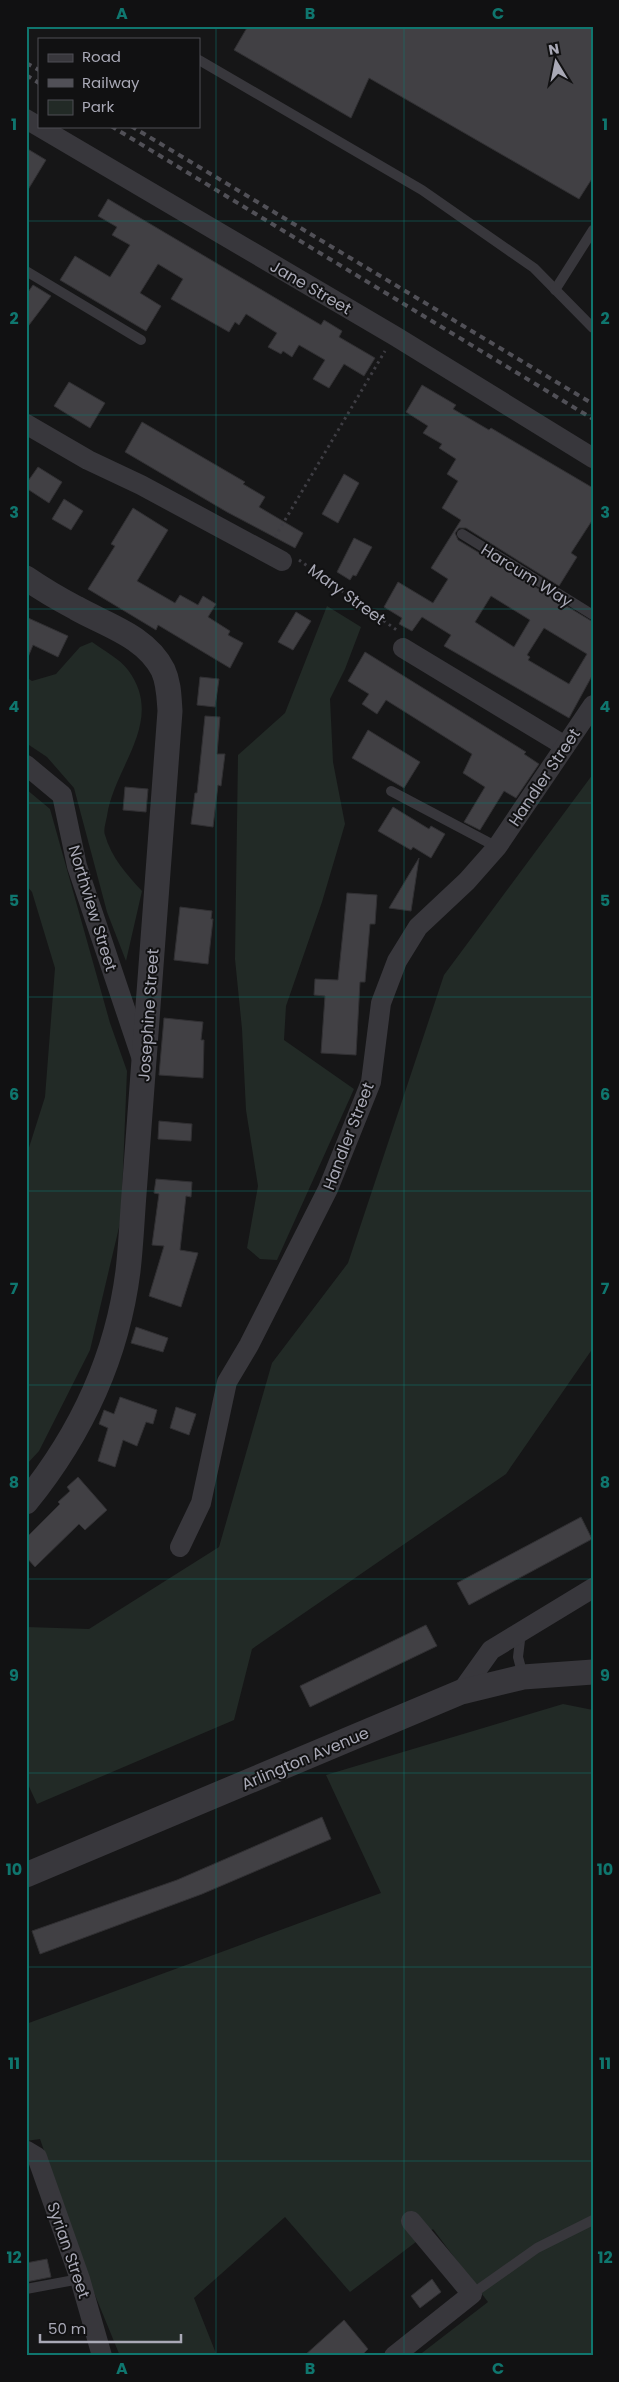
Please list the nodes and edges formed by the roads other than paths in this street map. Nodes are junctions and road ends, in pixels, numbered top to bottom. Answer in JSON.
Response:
{"nodes":[{"id":1,"x":200,"y":61,"type":"edge"},
{"id":2,"x":26,"y":120,"type":"edge"},
{"id":3,"x":38,"y":127,"type":"edge"},
{"id":4,"x":40,"y":128,"type":"edge"},
{"id":5,"x":593,"y":230,"type":"edge"},
{"id":6,"x":26,"y":271,"type":"edge"},
{"id":7,"x":556,"y":290,"type":"junction"},
{"id":8,"x":593,"y":328,"type":"edge"},
{"id":9,"x":140,"y":340,"type":"dead end"},
{"id":10,"x":26,"y":424,"type":"edge"},
{"id":11,"x":593,"y":458,"type":"edge"},
{"id":12,"x":462,"y":534,"type":"dead end"},
{"id":13,"x":274,"y":557,"type":"road end"},
{"id":14,"x":26,"y":578,"type":"edge"},
{"id":15,"x":593,"y":615,"type":"edge"},
{"id":16,"x":403,"y":648,"type":"road end"},
{"id":17,"x":593,"y":705,"type":"edge"},
{"id":18,"x":565,"y":746,"type":"junction"},
{"id":19,"x":26,"y":765,"type":"edge"},
{"id":20,"x":391,"y":791,"type":"dead end"},
{"id":21,"x":497,"y":847,"type":"junction"},
{"id":22,"x":143,"y":1064,"type":"junction"},
{"id":23,"x":26,"y":1502,"type":"edge"},
{"id":24,"x":180,"y":1546,"type":"dead end"},
{"id":25,"x":593,"y":1588,"type":"edge"},
{"id":26,"x":521,"y":1631,"type":"junction"},
{"id":27,"x":593,"y":1672,"type":"edge"},
{"id":28,"x":523,"y":1677,"type":"junction"},
{"id":29,"x":461,"y":1692,"type":"junction"},
{"id":30,"x":26,"y":1875,"type":"edge"},
{"id":31,"x":26,"y":2151,"type":"edge"},
{"id":32,"x":593,"y":2220,"type":"edge"},
{"id":33,"x":411,"y":2221,"type":"dead end"},
{"id":34,"x":80,"y":2279,"type":"junction"},
{"id":35,"x":26,"y":2289,"type":"edge"},
{"id":36,"x":472,"y":2294,"type":"junction"},
{"id":37,"x":102,"y":2356,"type":"edge"},
{"id":38,"x":394,"y":2356,"type":"edge"}],
"edges":[{"from":1,"to":7,"type":"lane"},
{"from":2,"to":3,"type":"street","name":"Jane Street"},
{"from":4,"to":11,"type":"street","name":"Jane Street"},
{"from":5,"to":7,"type":"lane"},
{"from":6,"to":9,"type":"lane"},
{"from":7,"to":8,"type":"lane"},
{"from":10,"to":13,"type":"street"},
{"from":12,"to":15,"type":"lane","name":"Harcum Way"},
{"from":14,"to":22,"type":"street","name":"Josephine Street"},
{"from":16,"to":18,"type":"street"},
{"from":17,"to":18,"type":"street","name":"Handler Street"},
{"from":18,"to":21,"type":"street","name":"Handler Street"},
{"from":19,"to":22,"type":"street","name":"Northview Street"},
{"from":20,"to":21,"type":"lane"},
{"from":21,"to":24,"type":"street","name":"Handler Street"},
{"from":22,"to":23,"type":"street","name":"Josephine Street"},
{"from":25,"to":26,"type":"street"},
{"from":26,"to":28,"type":"lane"},
{"from":26,"to":29,"type":"street"},
{"from":27,"to":28,"type":"street","name":"Arlington Avenue"},
{"from":28,"to":29,"type":"street","name":"Arlington Avenue"},
{"from":29,"to":30,"type":"street","name":"Arlington Avenue"},
{"from":31,"to":34,"type":"street","name":"Syrian Street"},
{"from":32,"to":36,"type":"lane"},
{"from":33,"to":36,"type":"street"},
{"from":34,"to":35,"type":"lane"},
{"from":34,"to":37,"type":"street","name":"Syrian Street"},
{"from":36,"to":38,"type":"street"}]}
